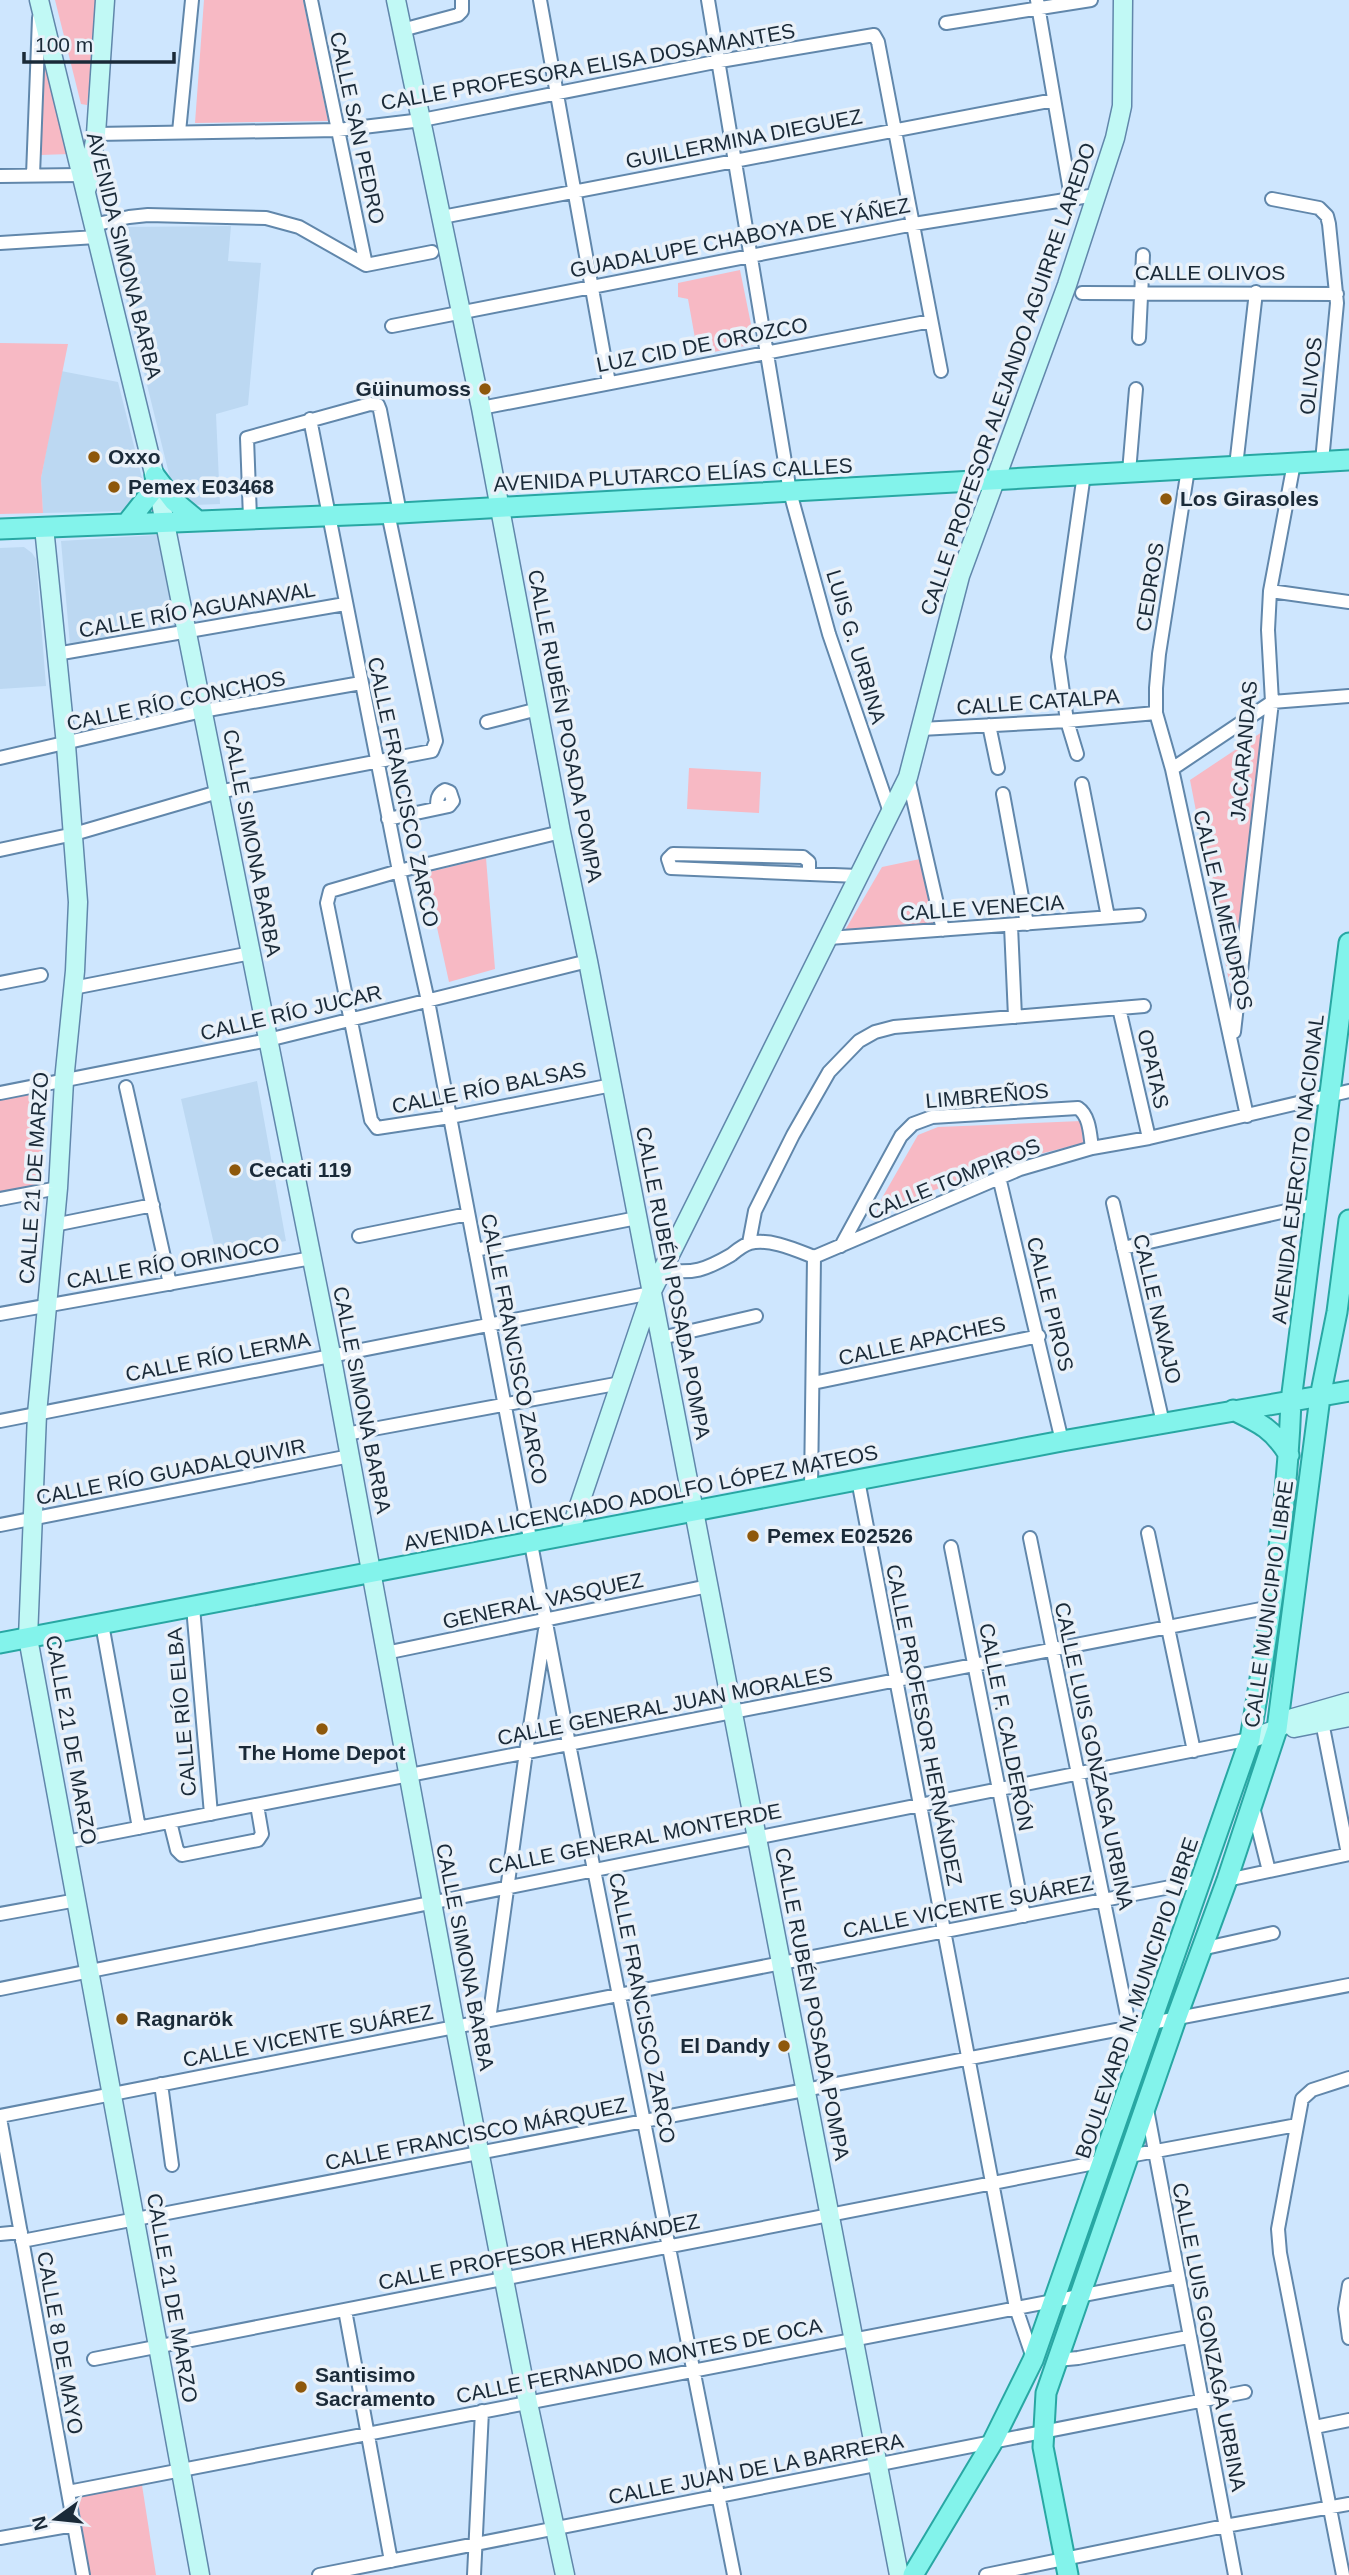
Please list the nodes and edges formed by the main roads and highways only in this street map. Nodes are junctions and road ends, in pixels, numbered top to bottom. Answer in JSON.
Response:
{"nodes":[{"id":1,"x":1349,"y":460,"type":"edge"},
{"id":2,"x":198,"y":520,"type":"junction"},
{"id":3,"x":127,"y":523,"type":"junction"},
{"id":4,"x":0,"y":529,"type":"edge"},
{"id":5,"x":1349,"y":943,"type":"edge"},
{"id":6,"x":1340,"y":1093,"type":"edge"},
{"id":7,"x":1349,"y":1220,"type":"edge"},
{"id":8,"x":1349,"y":1391,"type":"edge"},
{"id":9,"x":1320,"y":1396,"type":"junction"},
{"id":10,"x":1291,"y":1401,"type":"junction"},
{"id":11,"x":1232,"y":1410,"type":"junction"},
{"id":12,"x":1289,"y":1455,"type":"junction"},
{"id":13,"x":1283,"y":1518,"type":"junction"},
{"id":14,"x":1303,"y":1525,"type":"junction"},
{"id":15,"x":0,"y":1643,"type":"edge"},
{"id":16,"x":1067,"y":2567,"type":"edge"},
{"id":17,"x":913,"y":2575,"type":"edge"}],
"edges":[{"from":1,"to":2,"type":"main road","name":"AVENIDA PLUTARCO ELÍAS CALLES"},
{"from":2,"to":3,"type":"main road","name":"AVENIDA PLUTARCO ELÍAS CALLES"},
{"from":2,"to":3,"type":"main road"},
{"from":3,"to":4,"type":"main road","name":"AVENIDA PLUTARCO ELÍAS CALLES"},
{"from":5,"to":6,"type":"main road","name":"AVENIDA EJERCITO NACIONAL"},
{"from":6,"to":10,"type":"main road","name":"AVENIDA EJERCITO NACIONAL"},
{"from":7,"to":9,"type":"main road"},
{"from":8,"to":9,"type":"main road","name":"AVENIDA LICENCIADO ADOLFO LÓPEZ MATEOS"},
{"from":9,"to":10,"type":"main road","name":"AVENIDA LICENCIADO ADOLFO LÓPEZ MATEOS"},
{"from":9,"to":14,"type":"main road","name":"CALLE MUNICIPIO LIBRE"},
{"from":10,"to":11,"type":"main road","name":"AVENIDA LICENCIADO ADOLFO LÓPEZ MATEOS"},
{"from":10,"to":12,"type":"main road","name":"BOULEVARD N. MUNICIPIO LIBRE"},
{"from":11,"to":12,"type":"main road"},
{"from":11,"to":15,"type":"main road","name":"AVENIDA LICENCIADO ADOLFO LÓPEZ MATEOS"},
{"from":12,"to":13,"type":"main road","name":"BOULEVARD N. MUNICIPIO LIBRE"},
{"from":13,"to":14,"type":"main road"},
{"from":13,"to":17,"type":"main road","name":"BOULEVARD N. MUNICIPIO LIBRE"},
{"from":14,"to":16,"type":"main road","name":"CALLE MUNICIPIO LIBRE"}]}
